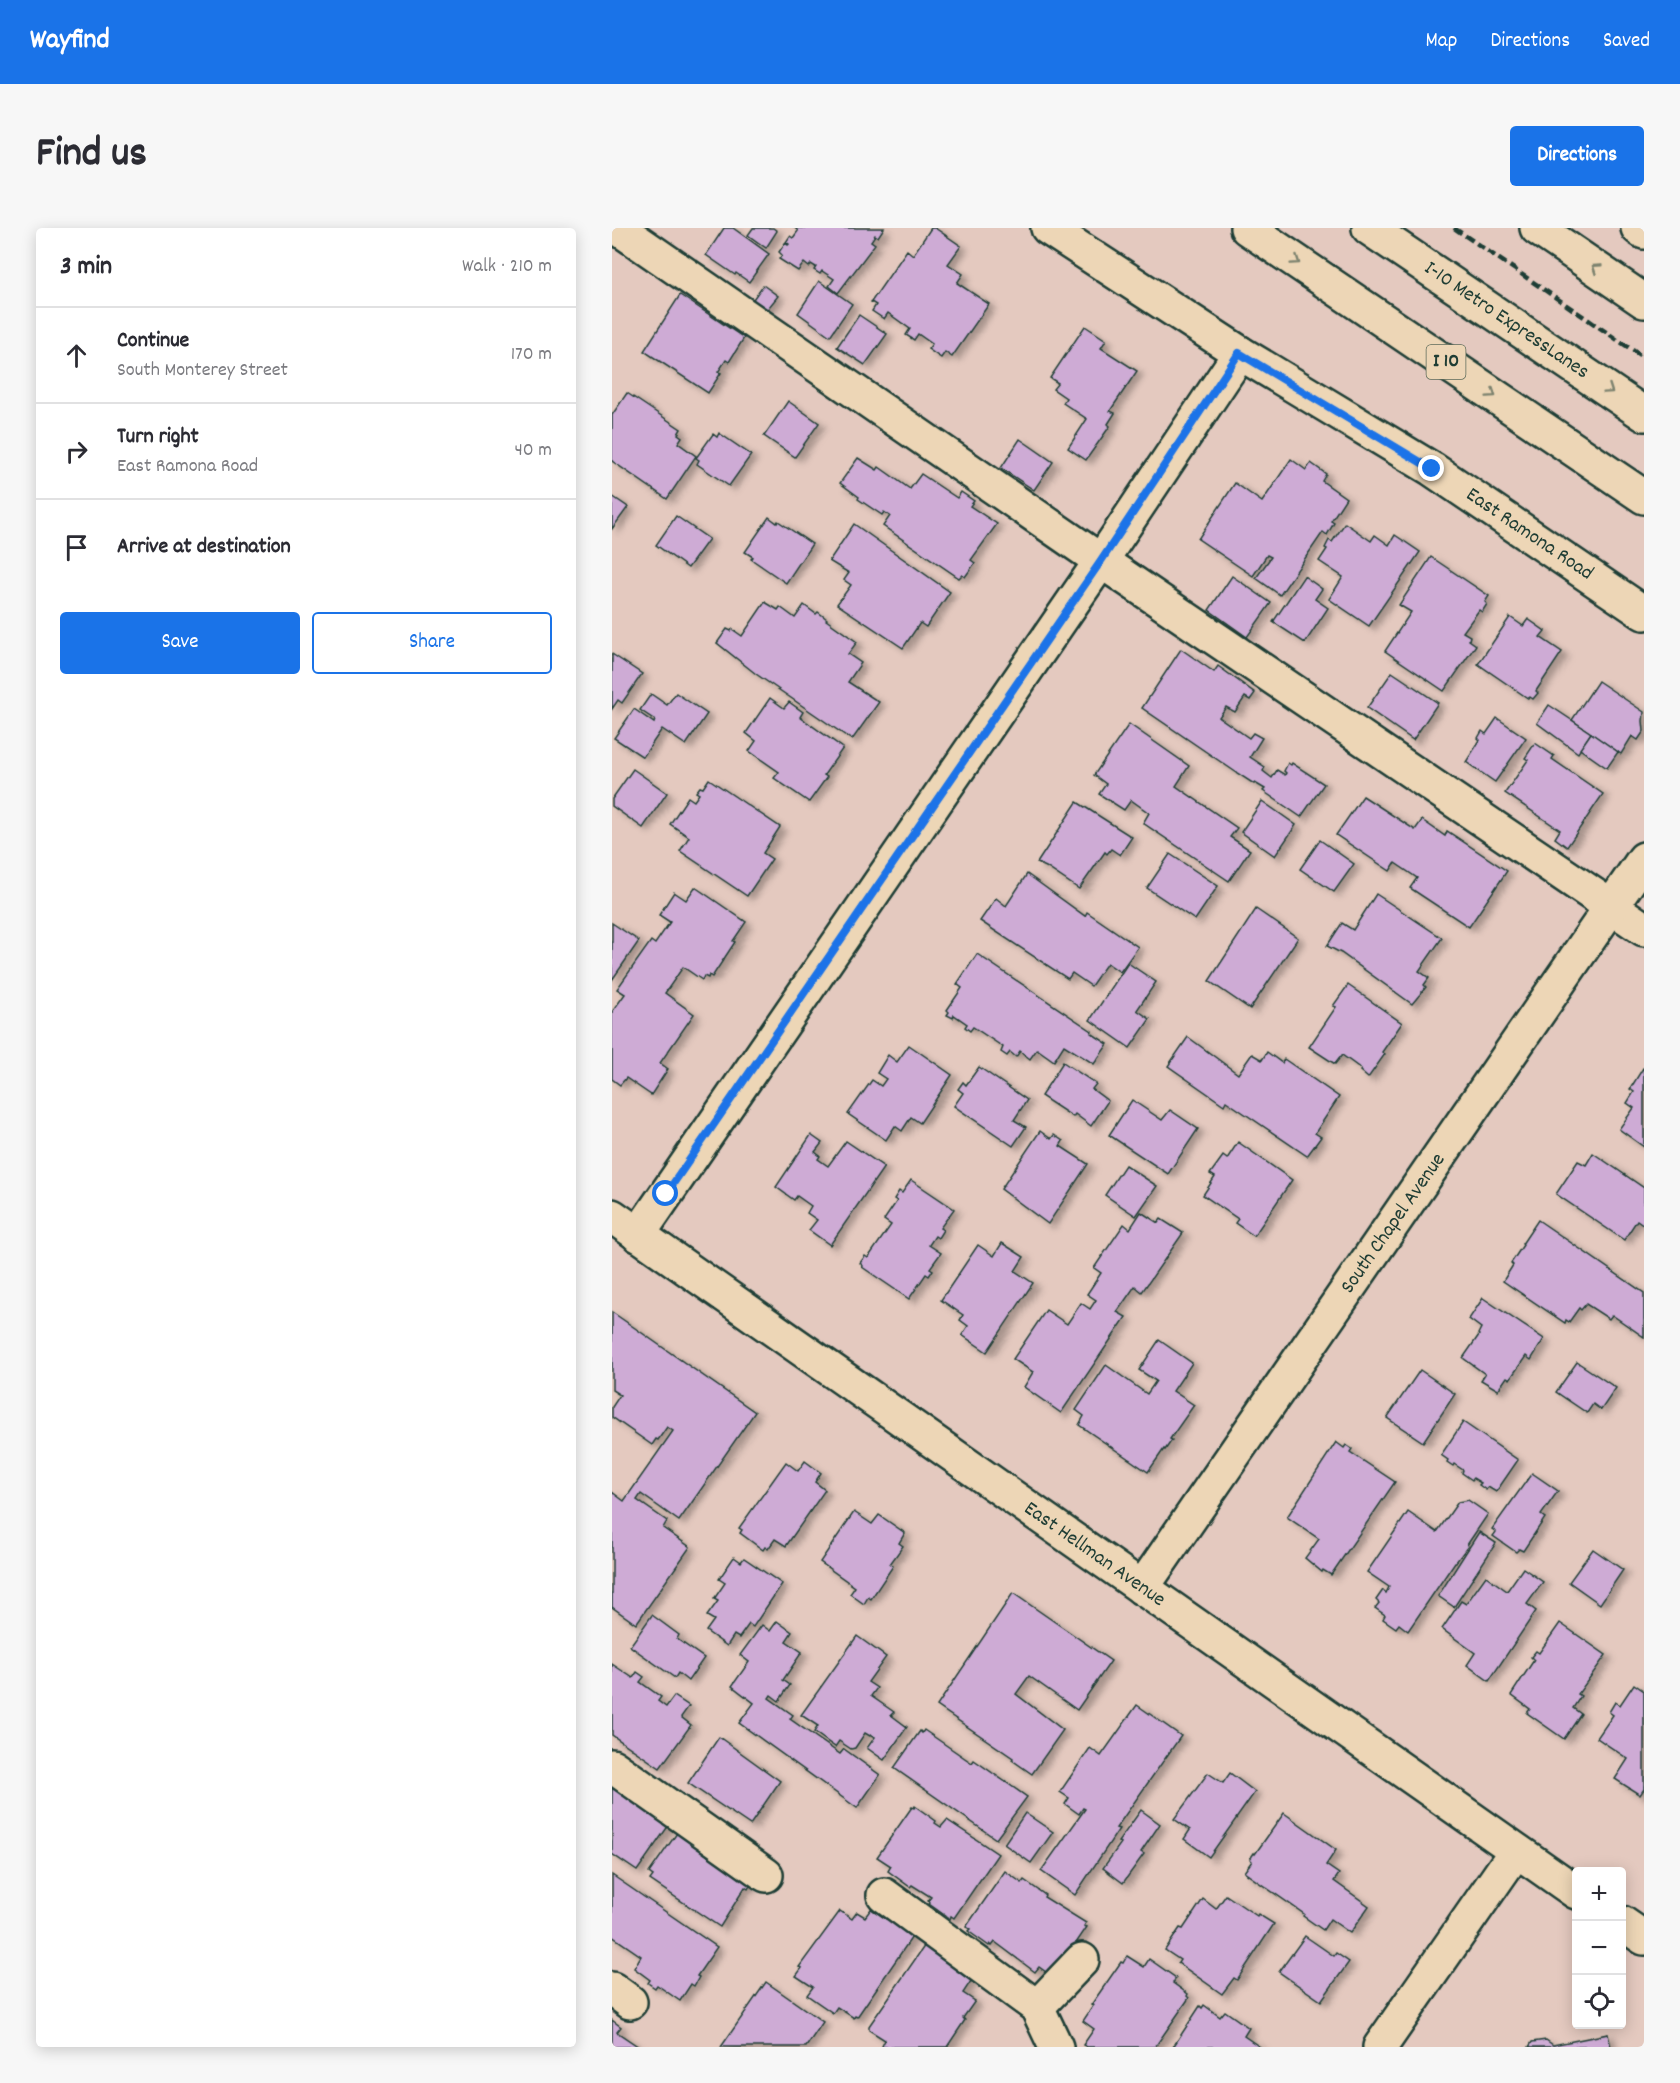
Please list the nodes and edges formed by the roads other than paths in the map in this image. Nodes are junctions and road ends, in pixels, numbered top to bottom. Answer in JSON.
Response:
{"nodes":[{"id":1,"x":618,"y":228,"type":"edge"},
{"id":2,"x":1048,"y":228,"type":"edge"},
{"id":3,"x":1247,"y":228,"type":"edge"},
{"id":4,"x":1369,"y":228,"type":"edge"},
{"id":5,"x":1537,"y":228,"type":"edge"},
{"id":6,"x":1638,"y":228,"type":"edge"},
{"id":7,"x":1644,"y":232,"type":"edge"},
{"id":8,"x":1644,"y":300,"type":"edge"},
{"id":9,"x":1239,"y":353,"type":"junction"},
{"id":10,"x":1644,"y":414,"type":"edge"},
{"id":11,"x":1644,"y":497,"type":"edge"},
{"id":12,"x":1101,"y":561,"type":"junction"},
{"id":13,"x":1644,"y":613,"type":"edge"},
{"id":14,"x":1644,"y":859,"type":"edge"},
{"id":15,"x":1612,"y":907,"type":"junction"},
{"id":16,"x":1644,"y":929,"type":"edge"},
{"id":17,"x":625,"y":1226,"type":"edge"},
{"id":18,"x":1142,"y":1588,"type":"junction"},
{"id":19,"x":612,"y":1766,"type":"edge"},
{"id":20,"x":1516,"y":1851,"type":"junction"},
{"id":21,"x":766,"y":1875,"type":"dead end"},
{"id":22,"x":1572,"y":1889,"type":"edge"},
{"id":23,"x":884,"y":1895,"type":"dead end"},
{"id":24,"x":1626,"y":1926,"type":"edge"},
{"id":25,"x":1644,"y":1938,"type":"edge"},
{"id":26,"x":1082,"y":1960,"type":"dead end"},
{"id":27,"x":1037,"y":2007,"type":"junction"},
{"id":28,"x":1056,"y":2047,"type":"edge"},
{"id":29,"x":1380,"y":2047,"type":"edge"}],
"edges":[{"from":1,"to":12,"type":"main road"},
{"from":2,"to":9,"type":"main road","name":"East Ramona Road"},
{"from":3,"to":11,"type":"main road","number":"I 10","one_way":true},
{"from":4,"to":10,"type":"main road","name":"I-10 Metro ExpressLanes","one_way":true},
{"from":8,"to":5,"type":"main road","one_way":true},
{"from":6,"to":7,"type":"main road"},
{"from":9,"to":12,"type":"main road"},
{"from":9,"to":13,"type":"main road","name":"East Ramona Road"},
{"from":12,"to":15,"type":"main road"},
{"from":12,"to":17,"type":"main road"},
{"from":14,"to":15,"type":"main road","name":"South Chapel Avenue"},
{"from":15,"to":16,"type":"main road"},
{"from":15,"to":18,"type":"main road","name":"South Chapel Avenue"},
{"from":17,"to":18,"type":"main road","name":"East Hellman Avenue"},
{"from":18,"to":20,"type":"main road","name":"East Hellman Avenue"},
{"from":19,"to":21,"type":"main road"},
{"from":20,"to":22,"type":"main road","name":"East Hellman Avenue"},
{"from":20,"to":29,"type":"main road"},
{"from":23,"to":27,"type":"main road"},
{"from":24,"to":25,"type":"main road"},
{"from":26,"to":27,"type":"main road"},
{"from":27,"to":28,"type":"main road"}]}
